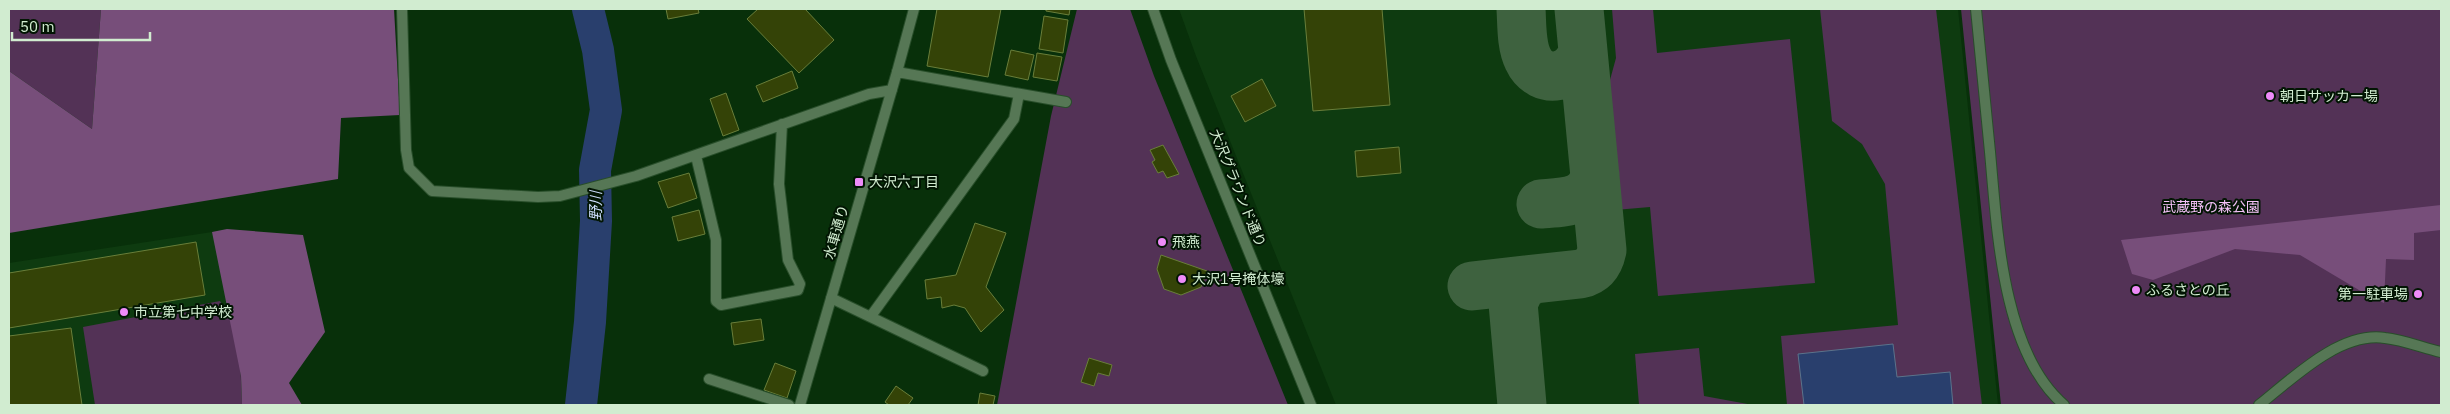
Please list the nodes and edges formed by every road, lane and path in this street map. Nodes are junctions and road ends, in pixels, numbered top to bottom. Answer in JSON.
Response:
{"nodes":[{"id":1,"x":402,"y":9,"type":"edge"},
{"id":2,"x":914,"y":9,"type":"edge"},
{"id":3,"x":1153,"y":9,"type":"edge"},
{"id":4,"x":1976,"y":9,"type":"edge"},
{"id":5,"x":897,"y":72,"type":"junction"},
{"id":6,"x":892,"y":90,"type":"junction"},
{"id":7,"x":1019,"y":94,"type":"junction"},
{"id":8,"x":1066,"y":102,"type":"dead end"},
{"id":9,"x":782,"y":124,"type":"junction"},
{"id":10,"x":696,"y":156,"type":"junction"},
{"id":11,"x":831,"y":298,"type":"junction"},
{"id":12,"x":871,"y":316,"type":"junction"},
{"id":13,"x":2441,"y":352,"type":"edge"},
{"id":14,"x":983,"y":371,"type":"dead end"},
{"id":15,"x":709,"y":379,"type":"dead end"},
{"id":16,"x":789,"y":405,"type":"edge"},
{"id":17,"x":800,"y":405,"type":"edge"},
{"id":18,"x":1311,"y":405,"type":"edge"},
{"id":19,"x":2064,"y":405,"type":"edge"},
{"id":20,"x":2259,"y":405,"type":"edge"}],
"edges":[{"from":1,"to":10,"type":"street"},
{"from":2,"to":5,"type":"street","name":"水車通り"},
{"from":3,"to":18,"type":"street","name":"大沢グラウンド通り"},
{"from":4,"to":19,"type":"street"},
{"from":5,"to":6,"type":"street","name":"水車通り"},
{"from":5,"to":7,"type":"street"},
{"from":6,"to":9,"type":"street"},
{"from":6,"to":11,"type":"street","name":"水車通り"},
{"from":7,"to":8,"type":"street"},
{"from":7,"to":12,"type":"street"},
{"from":9,"to":10,"type":"street"},
{"from":9,"to":10,"type":"street"},
{"from":11,"to":12,"type":"street"},
{"from":11,"to":17,"type":"street","name":"水車通り"},
{"from":12,"to":14,"type":"street"},
{"from":13,"to":20,"type":"street"},
{"from":15,"to":16,"type":"street"}]}
